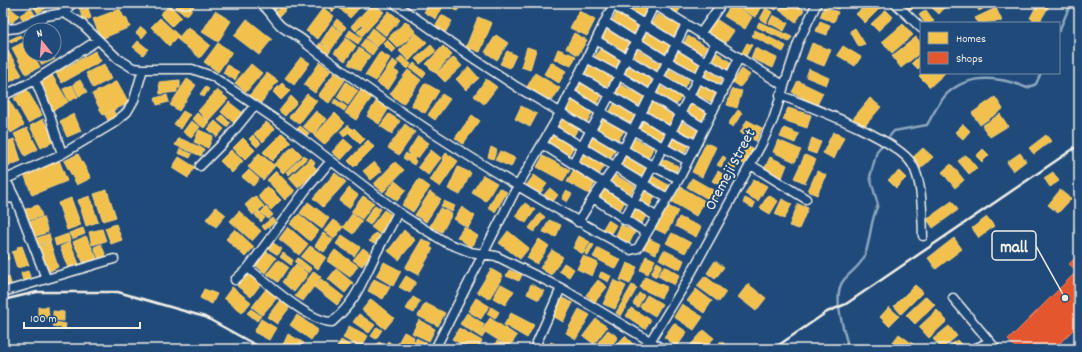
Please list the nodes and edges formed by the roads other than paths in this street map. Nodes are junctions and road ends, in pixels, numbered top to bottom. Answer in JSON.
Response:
{"nodes":[{"id":1,"x":72,"y":3,"type":"edge"},
{"id":2,"x":259,"y":3,"type":"edge"},
{"id":3,"x":394,"y":3,"type":"edge"},
{"id":4,"x":722,"y":3,"type":"edge"},
{"id":5,"x":817,"y":3,"type":"edge"},
{"id":6,"x":895,"y":3,"type":"edge"},
{"id":7,"x":614,"y":4,"type":"edge"},
{"id":8,"x":653,"y":4,"type":"edge"},
{"id":9,"x":64,"y":13,"type":"junction"},
{"id":10,"x":605,"y":22,"type":"junction"},
{"id":11,"x":644,"y":24,"type":"junction"},
{"id":12,"x":686,"y":26,"type":"junction"},
{"id":13,"x":920,"y":27,"type":"edge"},
{"id":14,"x":5,"y":28,"type":"edge"},
{"id":15,"x":700,"y":34,"type":"junction"},
{"id":16,"x":98,"y":40,"type":"junction"},
{"id":17,"x":596,"y":40,"type":"junction"},
{"id":18,"x":636,"y":42,"type":"junction"},
{"id":19,"x":675,"y":43,"type":"junction"},
{"id":20,"x":715,"y":44,"type":"junction"},
{"id":21,"x":626,"y":58,"type":"junction"},
{"id":22,"x":739,"y":58,"type":"junction"},
{"id":23,"x":588,"y":59,"type":"junction"},
{"id":24,"x":667,"y":61,"type":"junction"},
{"id":25,"x":706,"y":62,"type":"junction"},
{"id":26,"x":143,"y":69,"type":"junction"},
{"id":27,"x":618,"y":75,"type":"junction"},
{"id":28,"x":579,"y":76,"type":"junction"},
{"id":29,"x":730,"y":77,"type":"junction"},
{"id":30,"x":658,"y":78,"type":"junction"},
{"id":31,"x":696,"y":78,"type":"junction"},
{"id":32,"x":35,"y":80,"type":"junction"},
{"id":33,"x":783,"y":85,"type":"junction"},
{"id":34,"x":723,"y":92,"type":"junction"},
{"id":35,"x":570,"y":93,"type":"junction"},
{"id":36,"x":610,"y":95,"type":"junction"},
{"id":37,"x":780,"y":95,"type":"junction"},
{"id":38,"x":3,"y":96,"type":"edge"},
{"id":39,"x":649,"y":96,"type":"junction"},
{"id":40,"x":689,"y":97,"type":"junction"},
{"id":41,"x":255,"y":105,"type":"junction"},
{"id":42,"x":713,"y":111,"type":"junction"},
{"id":43,"x":600,"y":112,"type":"junction"},
{"id":44,"x":560,"y":113,"type":"junction"},
{"id":45,"x":641,"y":113,"type":"junction"},
{"id":46,"x":679,"y":114,"type":"junction"},
{"id":47,"x":704,"y":128,"type":"junction"},
{"id":48,"x":552,"y":129,"type":"junction"},
{"id":49,"x":591,"y":129,"type":"junction"},
{"id":50,"x":632,"y":130,"type":"junction"},
{"id":51,"x":671,"y":132,"type":"junction"},
{"id":52,"x":542,"y":144,"type":"junction"},
{"id":53,"x":696,"y":144,"type":"junction"},
{"id":54,"x":582,"y":146,"type":"junction"},
{"id":55,"x":663,"y":148,"type":"junction"},
{"id":56,"x":623,"y":149,"type":"junction"},
{"id":57,"x":62,"y":154,"type":"junction"},
{"id":58,"x":688,"y":161,"type":"junction"},
{"id":59,"x":330,"y":162,"type":"junction"},
{"id":60,"x":573,"y":163,"type":"junction"},
{"id":61,"x":752,"y":165,"type":"junction"},
{"id":62,"x":200,"y":166,"type":"dead end"},
{"id":63,"x":615,"y":166,"type":"junction"},
{"id":64,"x":652,"y":166,"type":"junction"},
{"id":65,"x":4,"y":177,"type":"edge"},
{"id":66,"x":679,"y":179,"type":"junction"},
{"id":67,"x":604,"y":182,"type":"junction"},
{"id":68,"x":643,"y":183,"type":"junction"},
{"id":69,"x":516,"y":187,"type":"junction"},
{"id":70,"x":14,"y":198,"type":"junction"},
{"id":71,"x":593,"y":198,"type":"junction"},
{"id":72,"x":668,"y":198,"type":"junction"},
{"id":73,"x":3,"y":199,"type":"edge"},
{"id":74,"x":806,"y":199,"type":"dead end"},
{"id":75,"x":633,"y":201,"type":"junction"},
{"id":76,"x":398,"y":212,"type":"junction"},
{"id":77,"x":657,"y":216,"type":"junction"},
{"id":78,"x":624,"y":220,"type":"junction"},
{"id":79,"x":578,"y":222,"type":"junction"},
{"id":80,"x":646,"y":233,"type":"junction"},
{"id":81,"x":922,"y":236,"type":"dead end"},
{"id":82,"x":481,"y":255,"type":"junction"},
{"id":83,"x":114,"y":259,"type":"dead end"},
{"id":84,"x":248,"y":268,"type":"junction"},
{"id":85,"x":46,"y":278,"type":"junction"},
{"id":86,"x":235,"y":280,"type":"dead end"},
{"id":87,"x":561,"y":288,"type":"junction"},
{"id":88,"x":3,"y":292,"type":"edge"},
{"id":89,"x":953,"y":298,"type":"dead end"},
{"id":90,"x":651,"y":340,"type":"junction"},
{"id":91,"x":989,"y":342,"type":"junction"},
{"id":92,"x":435,"y":349,"type":"edge"},
{"id":93,"x":534,"y":349,"type":"edge"},
{"id":94,"x":663,"y":349,"type":"edge"},
{"id":95,"x":974,"y":349,"type":"edge"},
{"id":96,"x":996,"y":349,"type":"edge"}],
"edges":[{"from":1,"to":9,"type":"street"},
{"from":2,"to":69,"type":"street"},
{"from":3,"to":44,"type":"street"},
{"from":4,"to":15,"type":"street"},
{"from":5,"to":33,"type":"street","name":"Oremeji Street"},
{"from":6,"to":13,"type":"street"},
{"from":7,"to":10,"type":"street"},
{"from":7,"to":11,"type":"street"},
{"from":8,"to":11,"type":"street"},
{"from":8,"to":12,"type":"street"},
{"from":9,"to":14,"type":"street"},
{"from":9,"to":16,"type":"street"},
{"from":10,"to":17,"type":"street"},
{"from":10,"to":18,"type":"street"},
{"from":11,"to":18,"type":"street"},
{"from":11,"to":19,"type":"street"},
{"from":12,"to":15,"type":"street"},
{"from":12,"to":19,"type":"street"},
{"from":15,"to":20,"type":"street"},
{"from":16,"to":26,"type":"street"},
{"from":16,"to":32,"type":"street"},
{"from":17,"to":21,"type":"street"},
{"from":17,"to":23,"type":"street"},
{"from":18,"to":21,"type":"street"},
{"from":18,"to":24,"type":"street"},
{"from":19,"to":24,"type":"street"},
{"from":19,"to":25,"type":"street"},
{"from":20,"to":22,"type":"street"},
{"from":20,"to":25,"type":"street"},
{"from":21,"to":27,"type":"street"},
{"from":21,"to":30,"type":"street"},
{"from":22,"to":29,"type":"street"},
{"from":22,"to":33,"type":"street"},
{"from":23,"to":27,"type":"street"},
{"from":23,"to":28,"type":"street"},
{"from":24,"to":30,"type":"street"},
{"from":24,"to":31,"type":"street"},
{"from":25,"to":29,"type":"street"},
{"from":25,"to":31,"type":"street"},
{"from":26,"to":41,"type":"street"},
{"from":26,"to":57,"type":"street"},
{"from":27,"to":36,"type":"street"},
{"from":27,"to":39,"type":"street"},
{"from":28,"to":35,"type":"street"},
{"from":28,"to":36,"type":"street"},
{"from":29,"to":34,"type":"street"},
{"from":30,"to":39,"type":"street"},
{"from":30,"to":40,"type":"street"},
{"from":31,"to":34,"type":"street"},
{"from":31,"to":40,"type":"street"},
{"from":32,"to":38,"type":"street"},
{"from":32,"to":57,"type":"street"},
{"from":33,"to":37,"type":"street","name":"Oremeji Street"},
{"from":34,"to":42,"type":"street"},
{"from":35,"to":43,"type":"street"},
{"from":35,"to":44,"type":"street"},
{"from":36,"to":43,"type":"street"},
{"from":36,"to":45,"type":"street"},
{"from":37,"to":61,"type":"street","name":"Oremeji Street"},
{"from":37,"to":81,"type":"street"},
{"from":39,"to":45,"type":"street"},
{"from":39,"to":46,"type":"street"},
{"from":40,"to":42,"type":"street"},
{"from":40,"to":46,"type":"street"},
{"from":41,"to":59,"type":"street"},
{"from":41,"to":62,"type":"street"},
{"from":42,"to":47,"type":"street"},
{"from":43,"to":49,"type":"street"},
{"from":43,"to":50,"type":"street"},
{"from":44,"to":48,"type":"street"},
{"from":44,"to":49,"type":"street"},
{"from":45,"to":50,"type":"street"},
{"from":45,"to":51,"type":"street"},
{"from":46,"to":47,"type":"street"},
{"from":46,"to":51,"type":"street"},
{"from":47,"to":53,"type":"street"},
{"from":48,"to":52,"type":"street"},
{"from":48,"to":54,"type":"street"},
{"from":49,"to":54,"type":"street"},
{"from":49,"to":56,"type":"street"},
{"from":50,"to":55,"type":"street"},
{"from":50,"to":56,"type":"street"},
{"from":51,"to":53,"type":"street"},
{"from":51,"to":55,"type":"street"},
{"from":52,"to":60,"type":"street"},
{"from":52,"to":69,"type":"street"},
{"from":53,"to":58,"type":"street"},
{"from":54,"to":60,"type":"street"},
{"from":54,"to":63,"type":"street"},
{"from":55,"to":58,"type":"street"},
{"from":55,"to":64,"type":"street"},
{"from":56,"to":63,"type":"street"},
{"from":56,"to":64,"type":"street"},
{"from":57,"to":65,"type":"street"},
{"from":58,"to":66,"type":"street"},
{"from":59,"to":76,"type":"street"},
{"from":59,"to":84,"type":"street"},
{"from":60,"to":67,"type":"street"},
{"from":61,"to":74,"type":"street"},
{"from":61,"to":90,"type":"street","name":"Oremeji Street"},
{"from":63,"to":67,"type":"street"},
{"from":63,"to":68,"type":"street"},
{"from":64,"to":66,"type":"street"},
{"from":64,"to":68,"type":"street"},
{"from":65,"to":70,"type":"street"},
{"from":66,"to":72,"type":"street"},
{"from":67,"to":71,"type":"street"},
{"from":67,"to":75,"type":"street"},
{"from":68,"to":72,"type":"street"},
{"from":68,"to":75,"type":"street"},
{"from":69,"to":79,"type":"street"},
{"from":69,"to":82,"type":"street"},
{"from":70,"to":73,"type":"street"},
{"from":70,"to":85,"type":"street"},
{"from":71,"to":78,"type":"street"},
{"from":71,"to":79,"type":"street"},
{"from":72,"to":77,"type":"street"},
{"from":75,"to":77,"type":"street"},
{"from":75,"to":78,"type":"street"},
{"from":76,"to":82,"type":"street"},
{"from":76,"to":84,"type":"street"},
{"from":77,"to":80,"type":"street"},
{"from":78,"to":80,"type":"street"},
{"from":79,"to":80,"type":"street"},
{"from":82,"to":87,"type":"street"},
{"from":82,"to":92,"type":"street"},
{"from":83,"to":85,"type":"street"},
{"from":84,"to":86,"type":"street"},
{"from":85,"to":88,"type":"street"},
{"from":87,"to":90,"type":"street"},
{"from":87,"to":93,"type":"street"},
{"from":89,"to":91,"type":"street"},
{"from":90,"to":94,"type":"street"},
{"from":91,"to":95,"type":"street"},
{"from":91,"to":96,"type":"street"}]}
